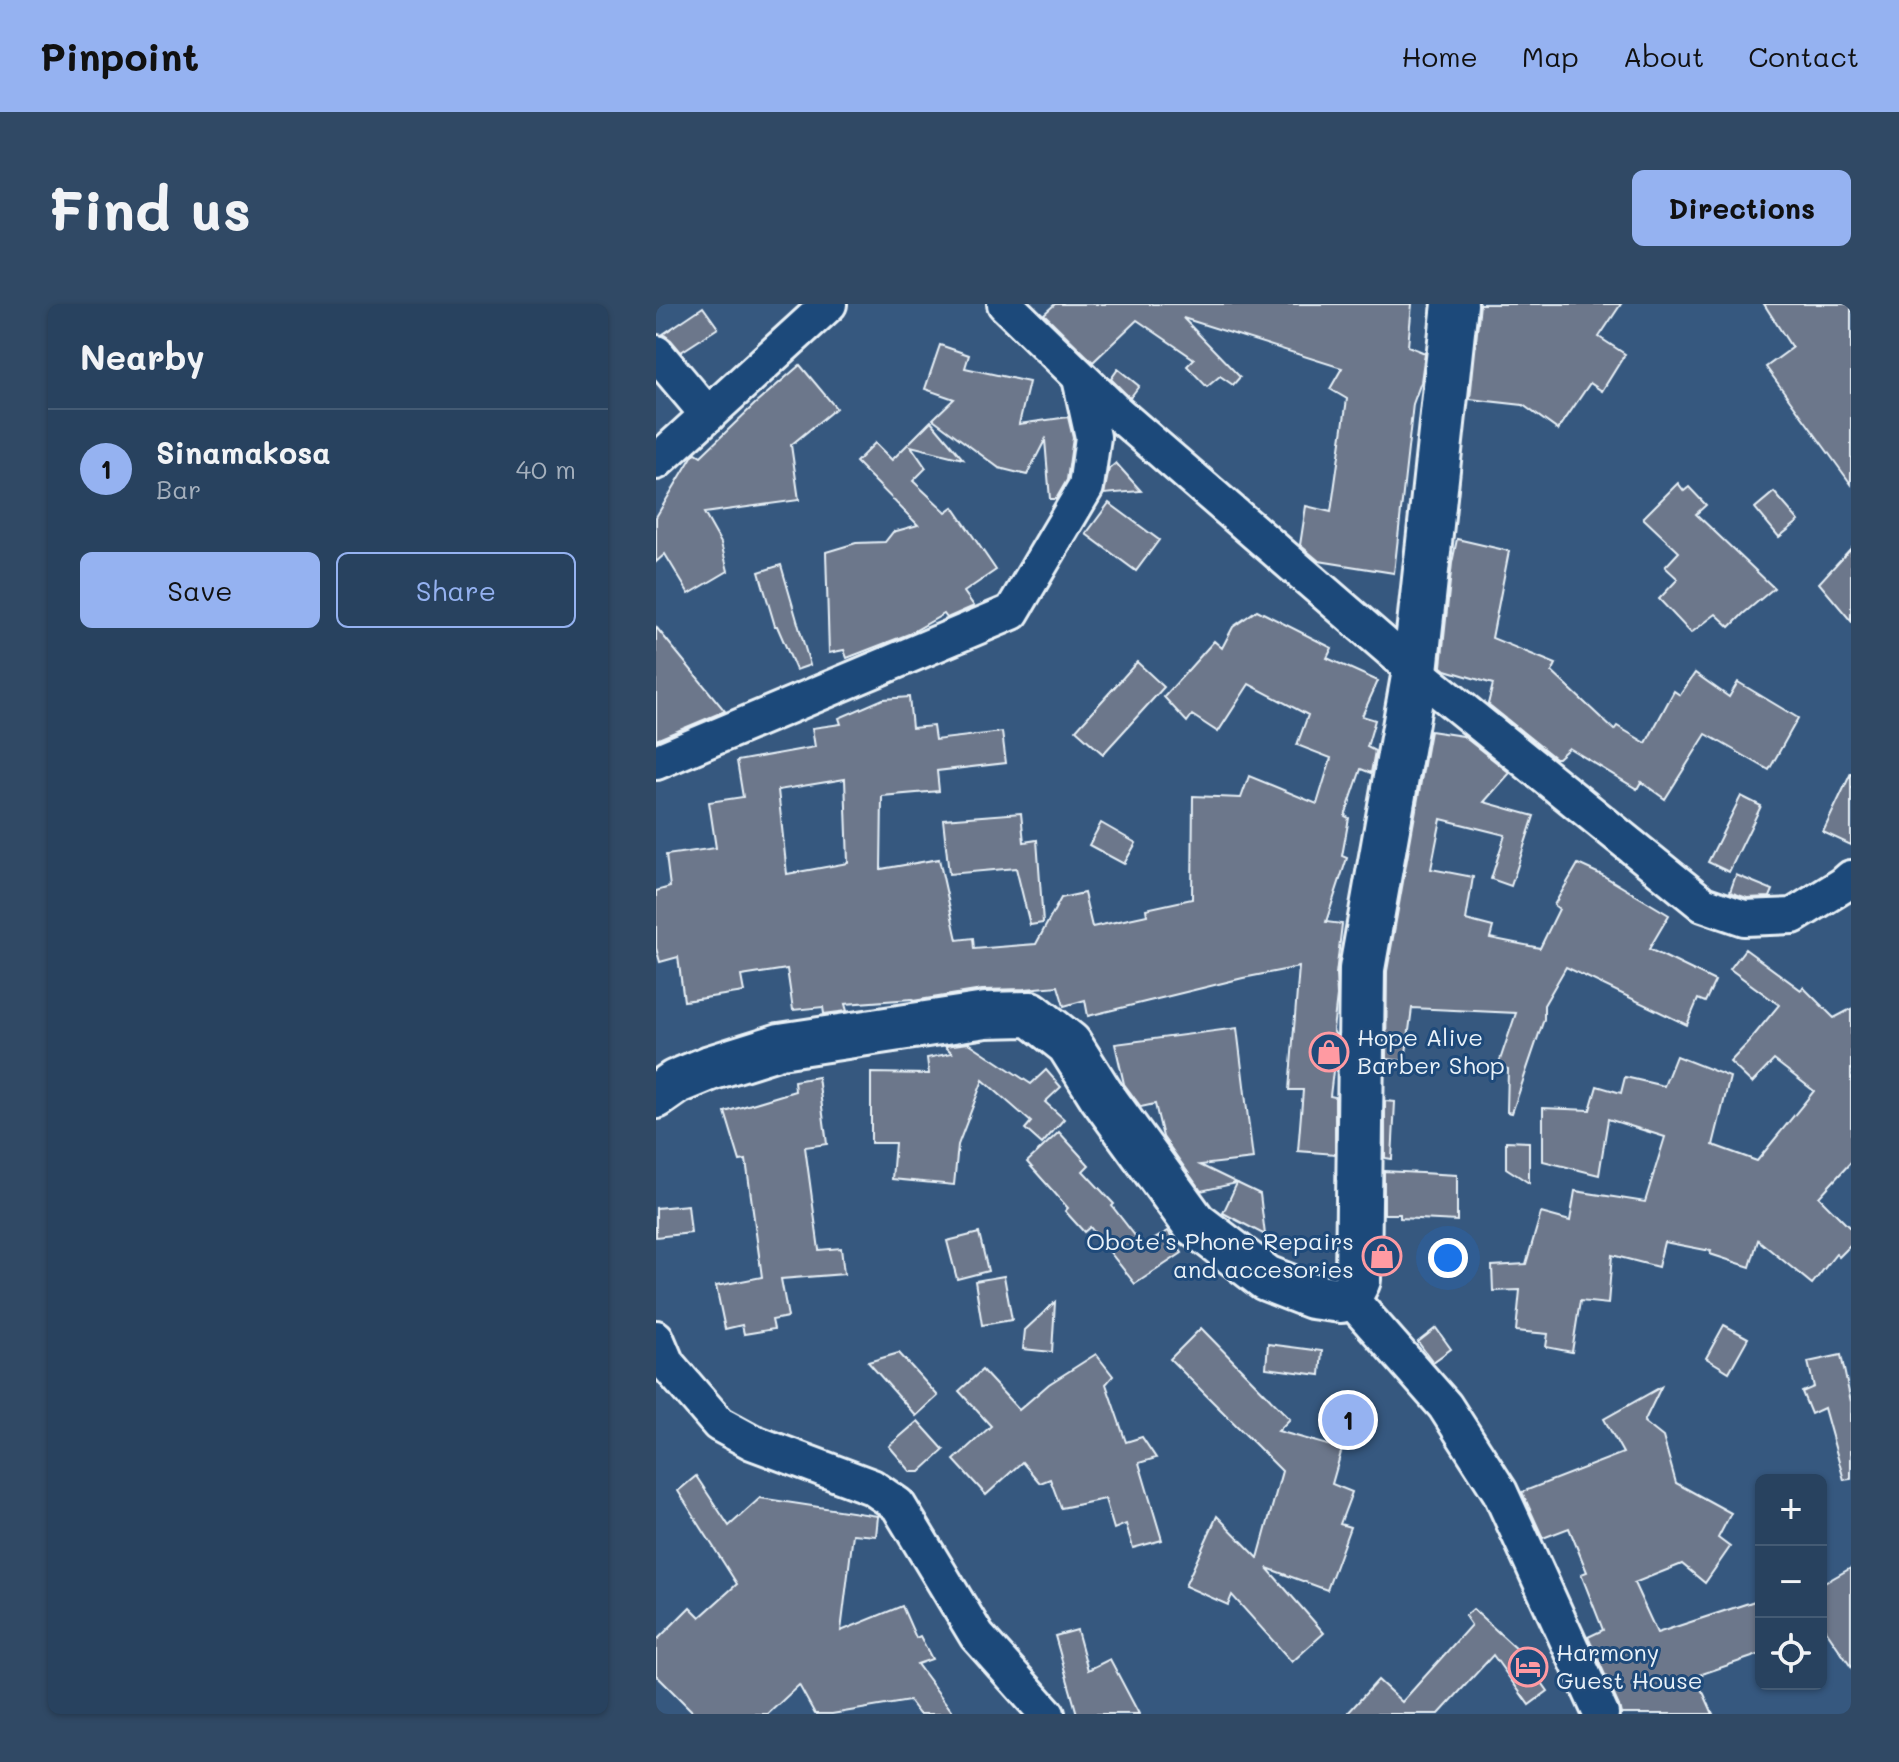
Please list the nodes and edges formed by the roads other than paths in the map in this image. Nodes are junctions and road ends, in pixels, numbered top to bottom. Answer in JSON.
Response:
{"nodes":[{"id":1,"x":829,"y":304,"type":"edge"},
{"id":2,"x":1005,"y":304,"type":"edge"},
{"id":3,"x":1455,"y":304,"type":"edge"},
{"id":4,"x":656,"y":353,"type":"edge"},
{"id":5,"x":1080,"y":378,"type":"junction"},
{"id":6,"x":708,"y":415,"type":"junction"},
{"id":7,"x":656,"y":462,"type":"edge"},
{"id":8,"x":1415,"y":671,"type":"junction"},
{"id":9,"x":656,"y":762,"type":"edge"},
{"id":10,"x":1851,"y":878,"type":"edge"},
{"id":11,"x":656,"y":1096,"type":"edge"},
{"id":12,"x":1349,"y":1297,"type":"junction"},
{"id":13,"x":656,"y":1338,"type":"edge"},
{"id":14,"x":1047,"y":1714,"type":"edge"},
{"id":15,"x":1601,"y":1714,"type":"edge"}],
"edges":[{"from":1,"to":6,"type":"street"},
{"from":2,"to":5,"type":"street"},
{"from":3,"to":8,"type":"street"},
{"from":4,"to":6,"type":"street"},
{"from":5,"to":8,"type":"street"},
{"from":5,"to":9,"type":"street"},
{"from":6,"to":7,"type":"street"},
{"from":8,"to":10,"type":"street"},
{"from":8,"to":12,"type":"street"},
{"from":11,"to":12,"type":"street"},
{"from":12,"to":15,"type":"street"},
{"from":13,"to":14,"type":"street"}]}
